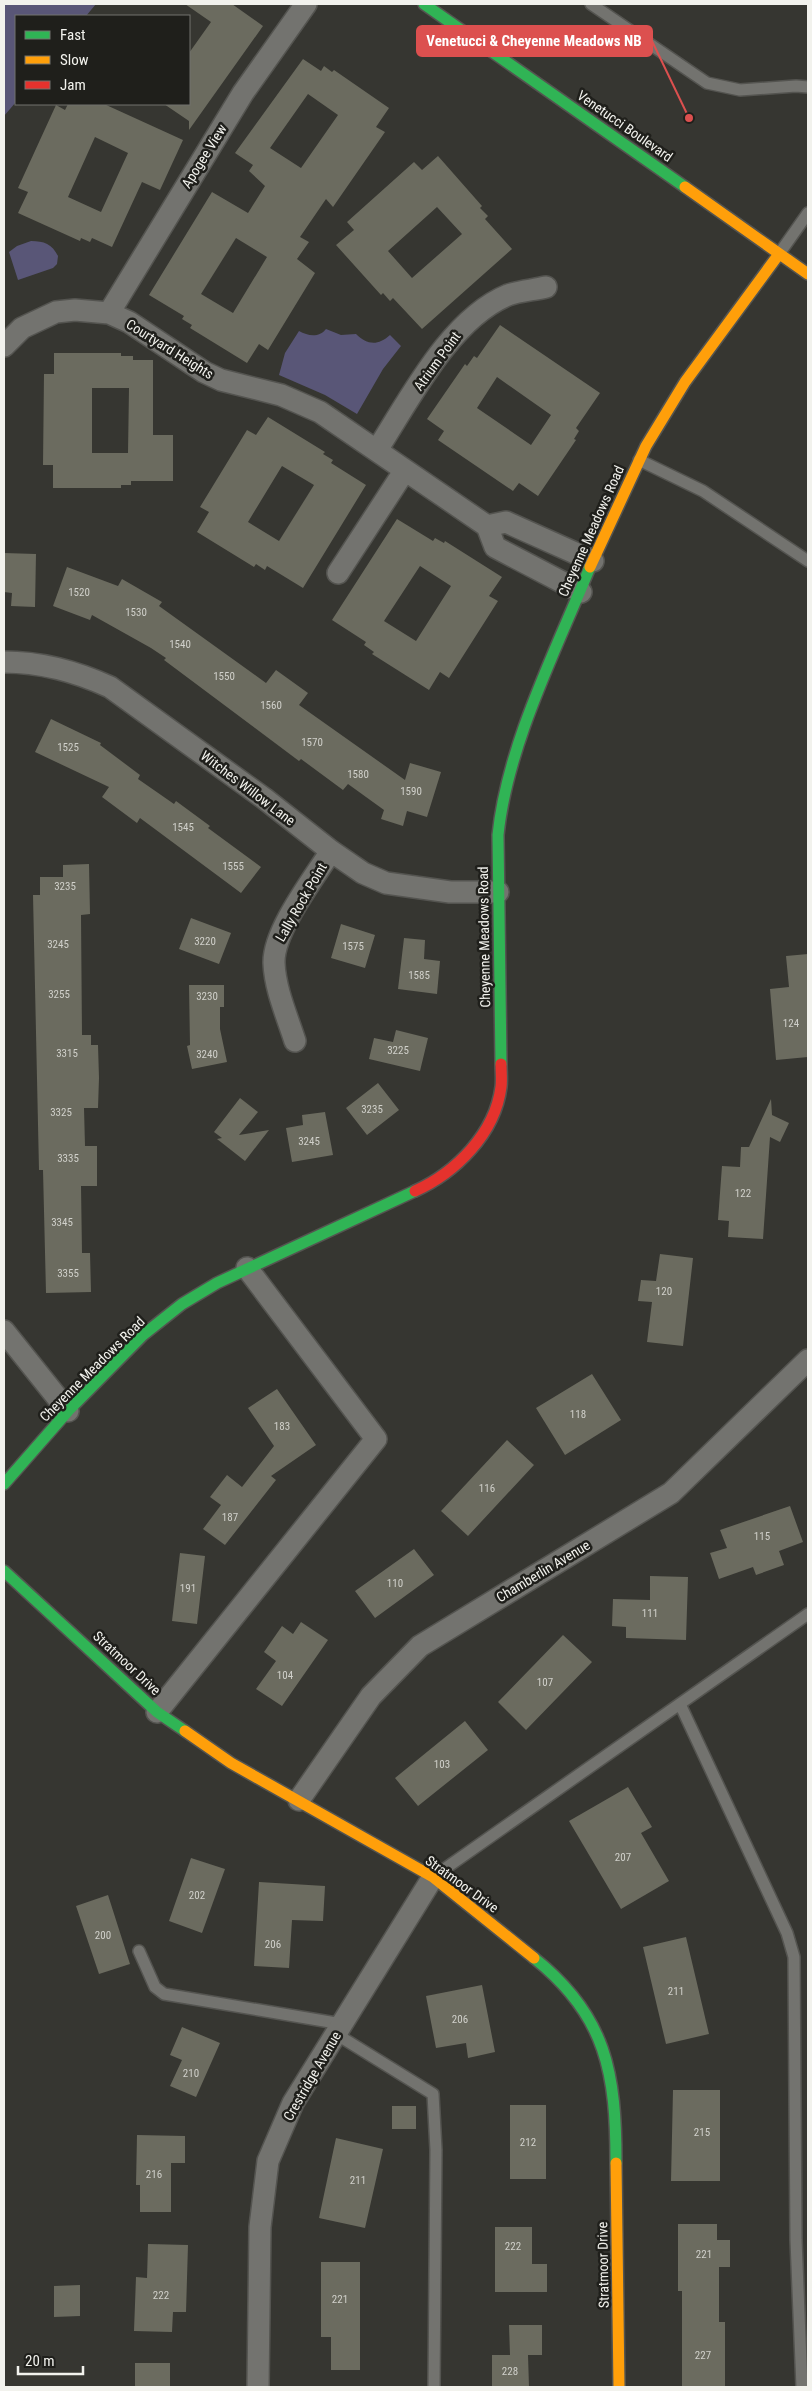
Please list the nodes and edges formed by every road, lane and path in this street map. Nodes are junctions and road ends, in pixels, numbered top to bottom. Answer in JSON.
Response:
{"nodes":[{"id":1,"x":306,"y":4,"type":"edge"},
{"id":2,"x":424,"y":4,"type":"edge"},
{"id":3,"x":592,"y":4,"type":"edge"},
{"id":4,"x":808,"y":87,"type":"edge"},
{"id":5,"x":808,"y":213,"type":"edge"},
{"id":6,"x":779,"y":254,"type":"junction"},
{"id":7,"x":808,"y":274,"type":"edge"},
{"id":8,"x":546,"y":287,"type":"dead end"},
{"id":9,"x":110,"y":313,"type":"junction"},
{"id":10,"x":4,"y":346,"type":"edge"},
{"id":11,"x":377,"y":450,"type":"junction"},
{"id":12,"x":639,"y":460,"type":"junction"},
{"id":13,"x":405,"y":470,"type":"junction"},
{"id":14,"x":488,"y":526,"type":"junction"},
{"id":15,"x":593,"y":561,"type":"junction"},
{"id":16,"x":808,"y":561,"type":"edge"},
{"id":17,"x":338,"y":573,"type":"dead end"},
{"id":18,"x":581,"y":592,"type":"junction"},
{"id":19,"x":4,"y":662,"type":"edge"},
{"id":20,"x":331,"y":851,"type":"junction"},
{"id":21,"x":498,"y":892,"type":"junction"},
{"id":22,"x":295,"y":1041,"type":"dead end"},
{"id":23,"x":247,"y":1268,"type":"junction"},
{"id":24,"x":4,"y":1331,"type":"edge"},
{"id":25,"x":808,"y":1360,"type":"edge"},
{"id":26,"x":68,"y":1411,"type":"junction"},
{"id":27,"x":4,"y":1484,"type":"edge"},
{"id":28,"x":4,"y":1571,"type":"edge"},
{"id":29,"x":808,"y":1614,"type":"edge"},
{"id":30,"x":680,"y":1704,"type":"junction"},
{"id":31,"x":157,"y":1712,"type":"junction"},
{"id":32,"x":300,"y":1800,"type":"junction"},
{"id":33,"x":432,"y":1877,"type":"junction"},
{"id":34,"x":138,"y":1951,"type":"dead end"},
{"id":35,"x":339,"y":2029,"type":"junction"},
{"id":36,"x":258,"y":2387,"type":"edge"},
{"id":37,"x":434,"y":2387,"type":"edge"},
{"id":38,"x":619,"y":2387,"type":"edge"},
{"id":39,"x":802,"y":2387,"type":"edge"}],
"edges":[{"from":1,"to":9,"type":"street","name":"Apogee View"},
{"from":2,"to":6,"type":"main road","name":"Venetucci Boulevard"},
{"from":3,"to":4,"type":"lane"},
{"from":5,"to":6,"type":"lane","name":"Cheyenne Meadows Road"},
{"from":6,"to":7,"type":"main road","name":"Venetucci Boulevard"},
{"from":6,"to":12,"type":"main road","name":"Cheyenne Meadows Road"},
{"from":8,"to":11,"type":"street","name":"Atrium Point"},
{"from":9,"to":10,"type":"street","name":"Courtyard Heights"},
{"from":9,"to":11,"type":"street","name":"Courtyard Heights"},
{"from":11,"to":13,"type":"street","name":"Courtyard Heights"},
{"from":12,"to":15,"type":"main road","name":"Cheyenne Meadows Road"},
{"from":12,"to":16,"type":"lane"},
{"from":13,"to":14,"type":"street","name":"Courtyard Heights"},
{"from":13,"to":17,"type":"street"},
{"from":14,"to":15,"type":"street"},
{"from":14,"to":18,"type":"street"},
{"from":15,"to":18,"type":"main road","name":"Cheyenne Meadows Road"},
{"from":18,"to":21,"type":"main road","name":"Cheyenne Meadows Road"},
{"from":19,"to":20,"type":"street","name":"Witches Willow Lane"},
{"from":20,"to":21,"type":"street","name":"Witches Willow Lane"},
{"from":20,"to":22,"type":"street","name":"Lally Rock Point"},
{"from":21,"to":23,"type":"main road","name":"Cheyenne Meadows Road"},
{"from":23,"to":26,"type":"main road","name":"Cheyenne Meadows Road"},
{"from":23,"to":31,"type":"street"},
{"from":24,"to":26,"type":"street"},
{"from":25,"to":32,"type":"street","name":"Chamberlin Avenue"},
{"from":26,"to":27,"type":"main road","name":"Cheyenne Meadows Road"},
{"from":28,"to":31,"type":"main road","name":"Stratmoor Drive"},
{"from":29,"to":30,"type":"lane"},
{"from":30,"to":33,"type":"lane"},
{"from":30,"to":39,"type":"lane"},
{"from":31,"to":32,"type":"main road","name":"Stratmoor Drive"},
{"from":32,"to":33,"type":"main road","name":"Stratmoor Drive"},
{"from":33,"to":35,"type":"street","name":"Crestridge Avenue"},
{"from":33,"to":38,"type":"main road","name":"Stratmoor Drive"},
{"from":34,"to":35,"type":"lane"},
{"from":35,"to":36,"type":"street","name":"Crestridge Avenue"},
{"from":35,"to":37,"type":"lane"}]}
